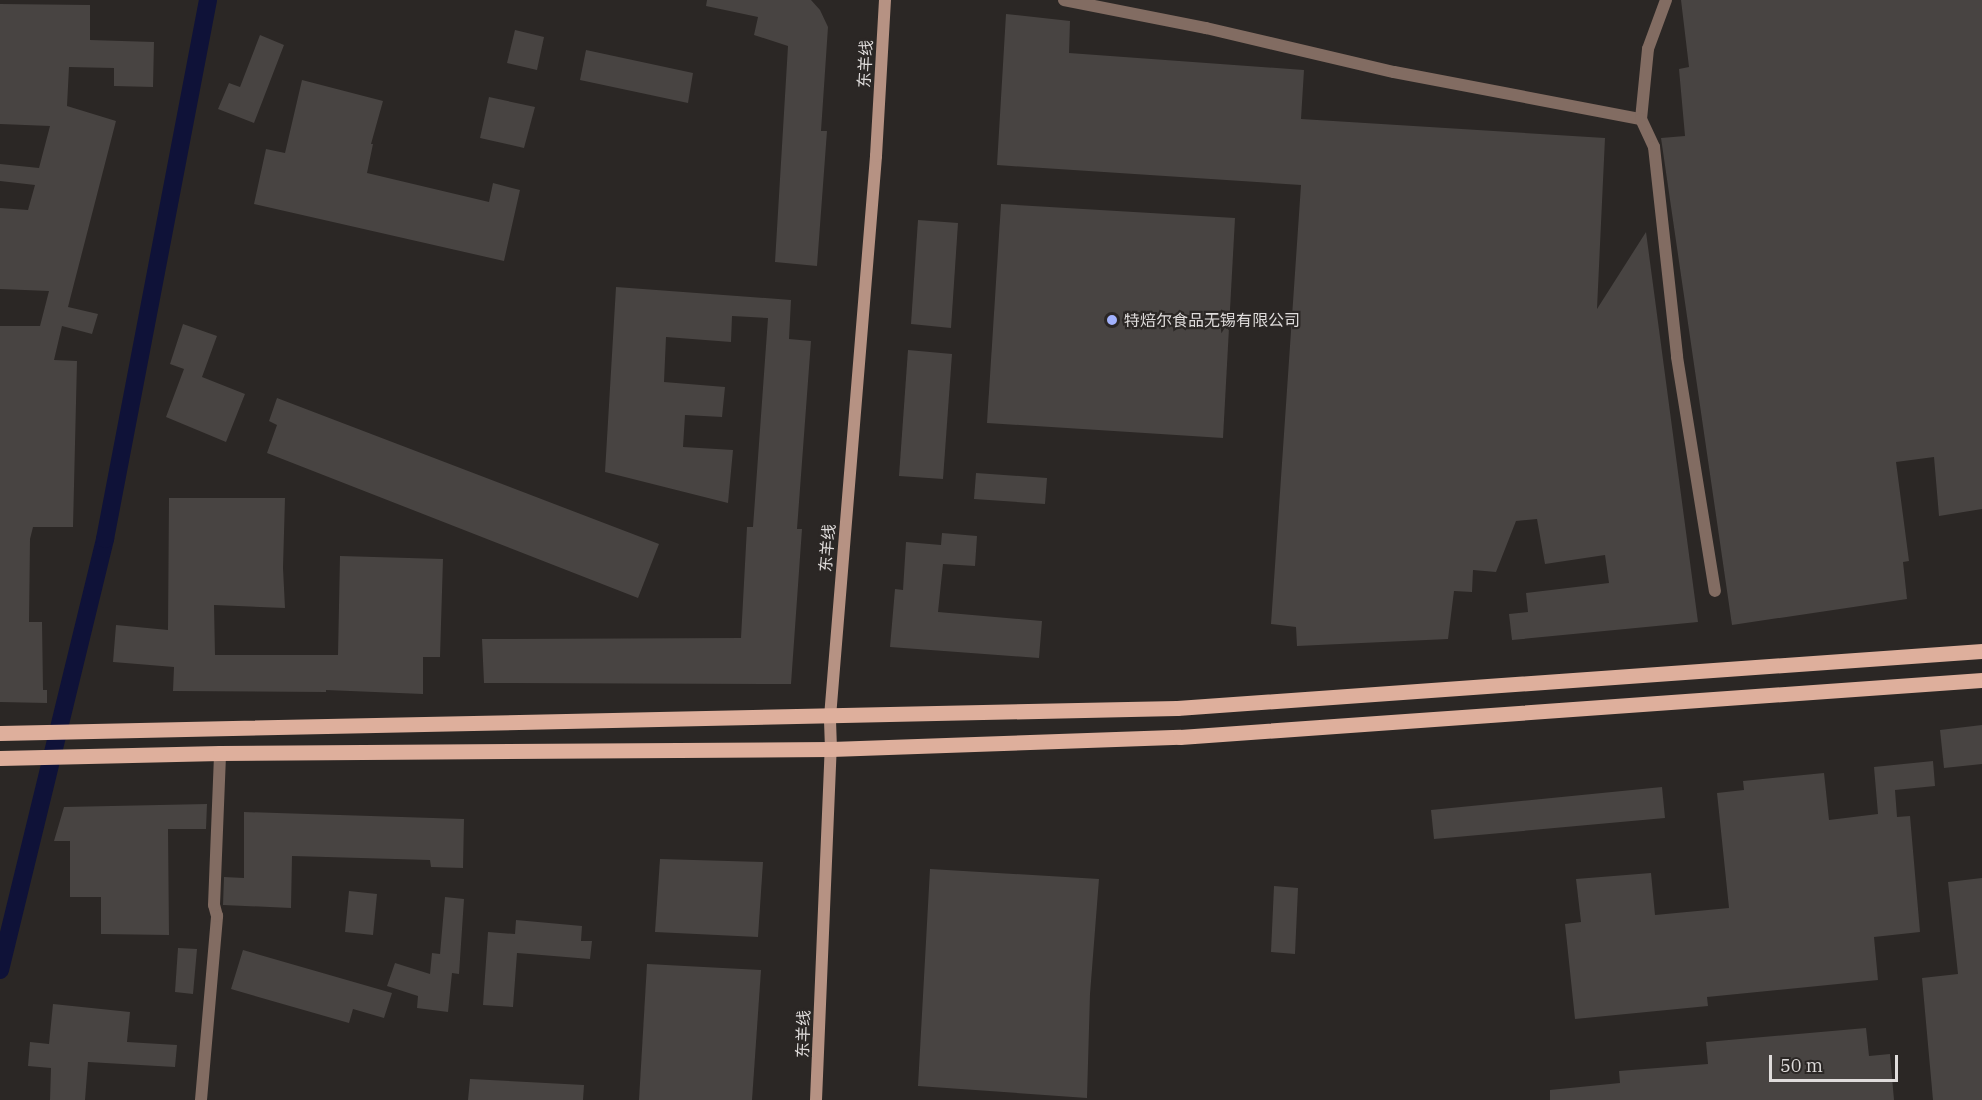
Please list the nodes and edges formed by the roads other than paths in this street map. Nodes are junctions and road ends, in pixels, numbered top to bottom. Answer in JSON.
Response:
{"nodes":[{"id":1,"x":885,"y":0,"type":"edge"},
{"id":2,"x":1064,"y":0,"type":"edge"},
{"id":3,"x":1666,"y":0,"type":"edge"},
{"id":4,"x":1641,"y":119,"type":"junction"},
{"id":5,"x":1714,"y":591,"type":"dead end"},
{"id":6,"x":1982,"y":651,"type":"edge"},
{"id":7,"x":1982,"y":680,"type":"edge"},
{"id":8,"x":830,"y":717,"type":"junction"},
{"id":9,"x":0,"y":733,"type":"edge"},
{"id":10,"x":831,"y":749,"type":"junction"},
{"id":11,"x":220,"y":753,"type":"junction"},
{"id":12,"x":0,"y":758,"type":"edge"},
{"id":13,"x":201,"y":1100,"type":"edge"},
{"id":14,"x":816,"y":1100,"type":"edge"}],
"edges":[{"from":1,"to":8,"type":"main road","name":"东羊线"},
{"from":2,"to":4,"type":"street"},
{"from":3,"to":4,"type":"street"},
{"from":4,"to":5,"type":"street"},
{"from":6,"to":8,"type":"main road"},
{"from":7,"to":10,"type":"main road"},
{"from":8,"to":9,"type":"main road"},
{"from":8,"to":10,"type":"main road","name":"东羊线"},
{"from":10,"to":11,"type":"main road"},
{"from":10,"to":14,"type":"main road","name":"东羊线"},
{"from":11,"to":12,"type":"main road"},
{"from":11,"to":13,"type":"street"}]}
